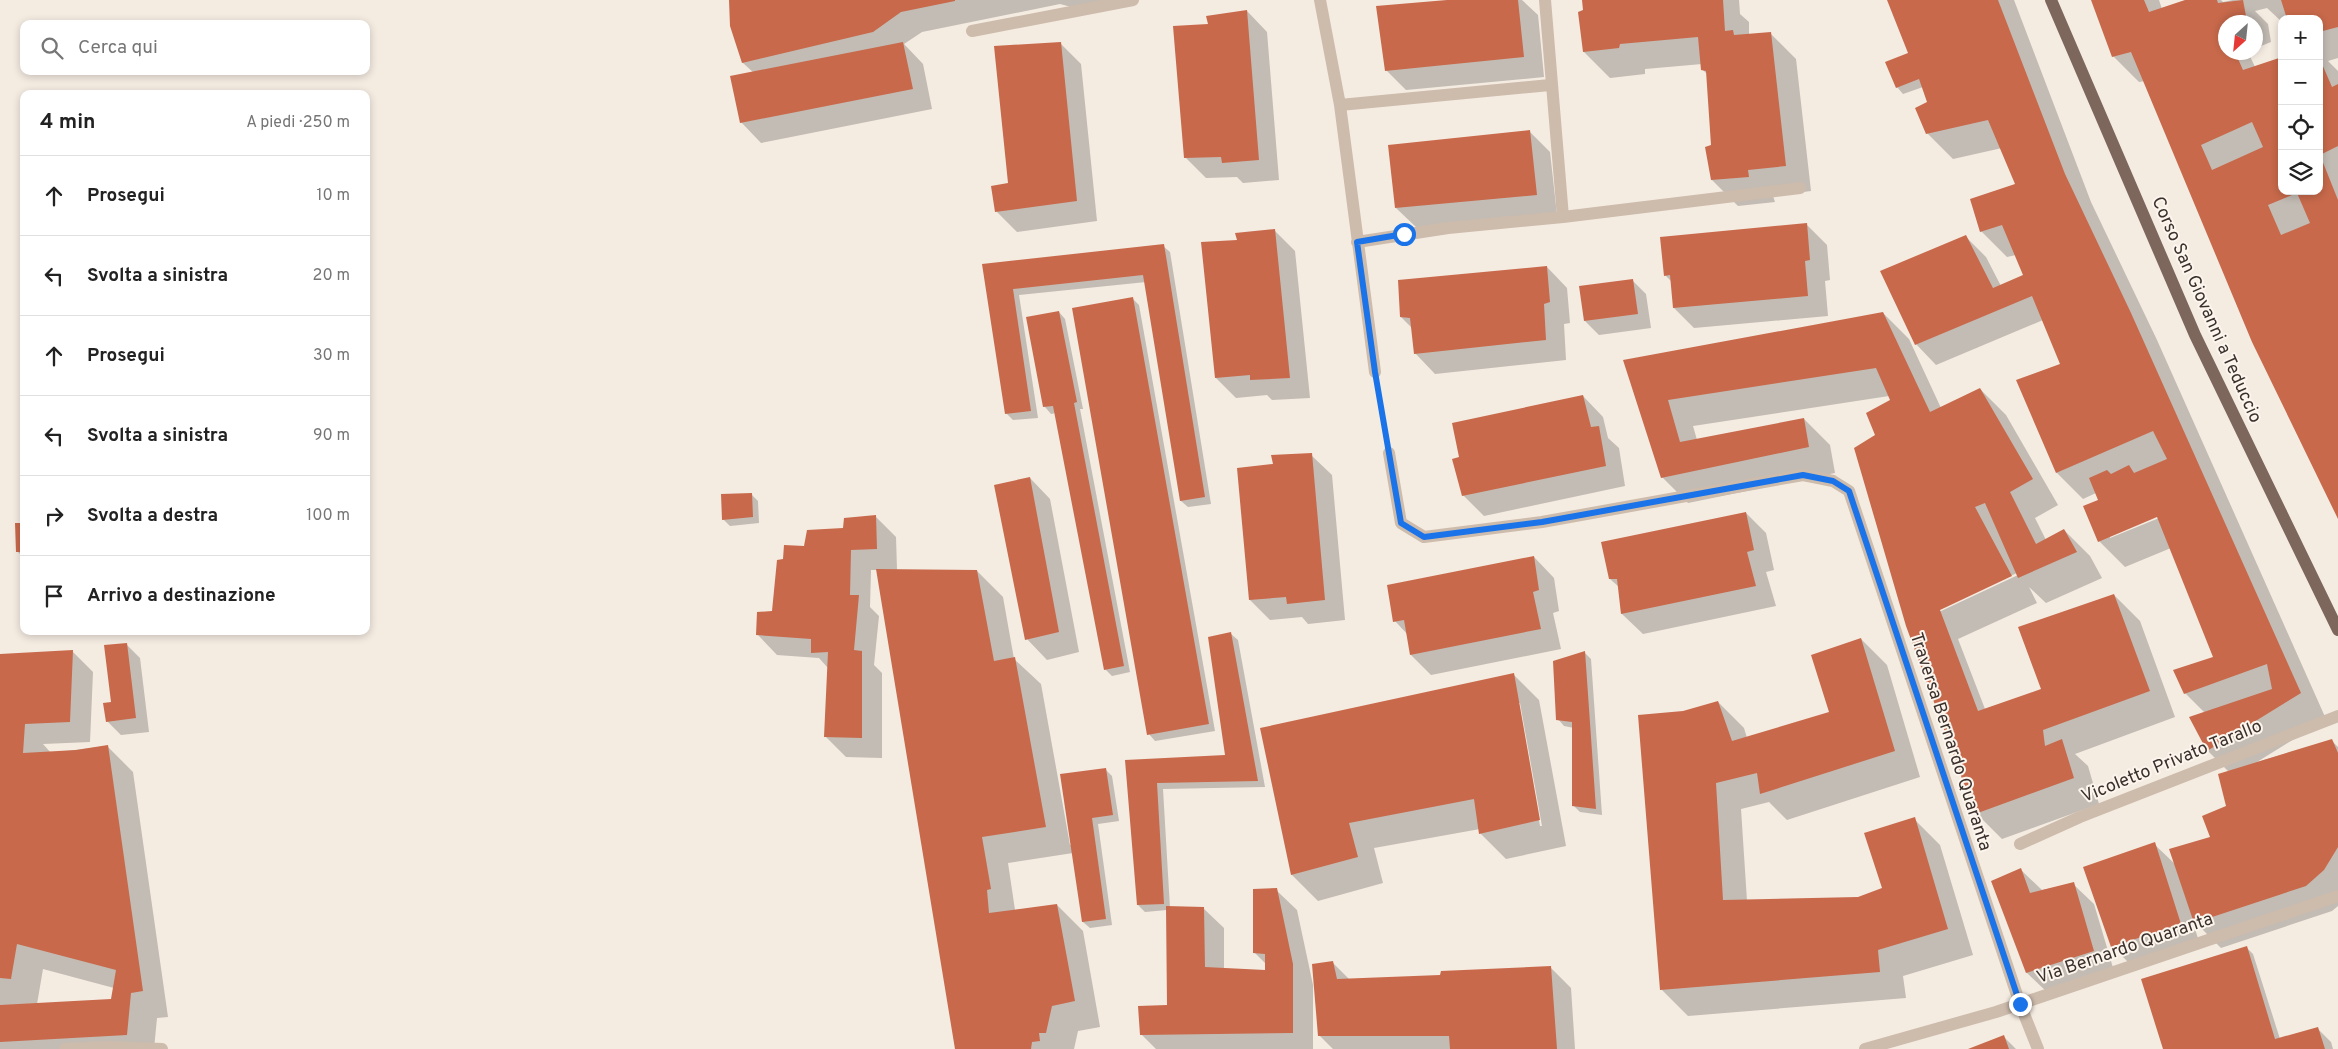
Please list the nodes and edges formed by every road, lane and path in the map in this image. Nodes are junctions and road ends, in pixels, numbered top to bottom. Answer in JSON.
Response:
{"nodes":[{"id":1,"x":1133,"y":0,"type":"edge"},
{"id":2,"x":1320,"y":0,"type":"edge"},
{"id":3,"x":1545,"y":0,"type":"edge"},
{"id":4,"x":2051,"y":0,"type":"edge"},
{"id":5,"x":972,"y":31,"type":"dead end"},
{"id":6,"x":1550,"y":85,"type":"junction"},
{"id":7,"x":1340,"y":104,"type":"junction"},
{"id":8,"x":1800,"y":188,"type":"dead end"},
{"id":9,"x":1563,"y":216,"type":"junction"},
{"id":10,"x":1357,"y":242,"type":"junction"},
{"id":11,"x":1375,"y":372,"type":"joint"},
{"id":12,"x":1389,"y":453,"type":"joint"},
{"id":13,"x":2338,"y":630,"type":"edge"},
{"id":14,"x":2338,"y":716,"type":"edge"},
{"id":15,"x":2020,"y":844,"type":"dead end"},
{"id":16,"x":2338,"y":896,"type":"edge"},
{"id":17,"x":2020,"y":1004,"type":"junction"},
{"id":18,"x":65,"y":1049,"type":"edge"},
{"id":19,"x":162,"y":1049,"type":"edge"},
{"id":20,"x":1865,"y":1049,"type":"edge"},
{"id":21,"x":2038,"y":1049,"type":"edge"}],
"edges":[{"from":1,"to":5,"type":"street"},
{"from":2,"to":7,"type":"street"},
{"from":3,"to":6,"type":"street"},
{"from":4,"to":13,"type":"main road","name":"Corso San Giovanni a Teduccio"},
{"from":6,"to":7,"type":"street"},
{"from":6,"to":9,"type":"street"},
{"from":7,"to":10,"type":"street"},
{"from":8,"to":9,"type":"street"},
{"from":9,"to":10,"type":"street"},
{"from":10,"to":11,"type":"street"},
{"from":11,"to":12,"type":"path"},
{"from":12,"to":17,"type":"street","name":"Traversa Bernardo Quaranta"},
{"from":14,"to":15,"type":"street","name":"Vicoletto Privato Tarallo"},
{"from":16,"to":17,"type":"street","name":"Via Bernardo Quaranta"},
{"from":17,"to":20,"type":"street","name":"Via Bernardo Quaranta"},
{"from":17,"to":21,"type":"street","name":"Traversa Bernardo Quaranta"},
{"from":18,"to":19,"type":"street"}]}
